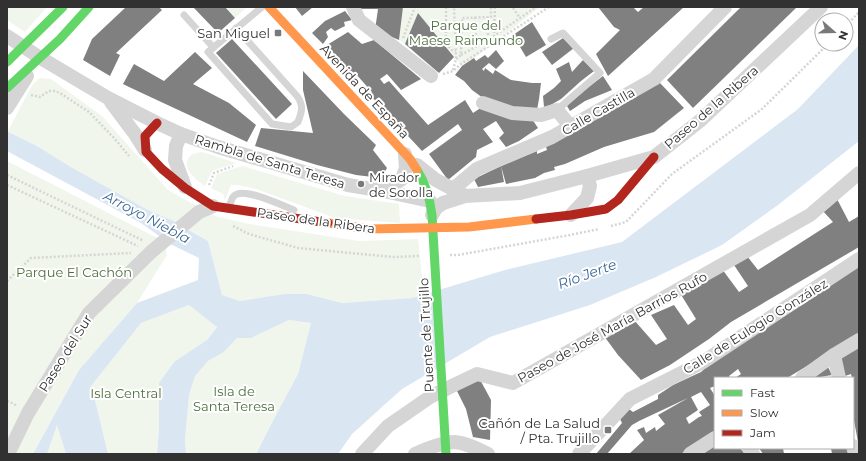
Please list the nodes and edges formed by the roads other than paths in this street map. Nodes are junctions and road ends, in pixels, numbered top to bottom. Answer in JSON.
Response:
{"nodes":[{"id":1,"x":63,"y":7,"type":"edge"},
{"id":2,"x":89,"y":7,"type":"edge"},
{"id":3,"x":262,"y":7,"type":"edge"},
{"id":4,"x":269,"y":7,"type":"edge"},
{"id":5,"x":353,"y":7,"type":"edge"},
{"id":6,"x":725,"y":7,"type":"edge"},
{"id":7,"x":821,"y":7,"type":"edge"},
{"id":8,"x":184,"y":15,"type":"dead end"},
{"id":9,"x":236,"y":28,"type":"junction"},
{"id":10,"x":7,"y":36,"type":"edge"},
{"id":11,"x":551,"y":39,"type":"dead end"},
{"id":12,"x":213,"y":47,"type":"junction"},
{"id":13,"x":39,"y":57,"type":"junction"},
{"id":14,"x":7,"y":62,"type":"edge"},
{"id":15,"x":432,"y":76,"type":"road end"},
{"id":16,"x":12,"y":89,"type":"edge"},
{"id":17,"x":108,"y":98,"type":"junction"},
{"id":18,"x":483,"y":103,"type":"dead end"},
{"id":19,"x":7,"y":108,"type":"edge"},
{"id":20,"x":557,"y":110,"type":"junction"},
{"id":21,"x":157,"y":124,"type":"junction"},
{"id":22,"x":570,"y":126,"type":"junction"},
{"id":23,"x":181,"y":134,"type":"junction"},
{"id":24,"x":146,"y":152,"type":"junction"},
{"id":25,"x":407,"y":157,"type":"junction"},
{"id":26,"x":654,"y":157,"type":"junction"},
{"id":27,"x":609,"y":170,"type":"junction"},
{"id":28,"x":859,"y":173,"type":"edge"},
{"id":29,"x":588,"y":176,"type":"junction"},
{"id":30,"x":185,"y":188,"type":"junction"},
{"id":31,"x":384,"y":191,"type":"junction"},
{"id":32,"x":459,"y":193,"type":"junction"},
{"id":33,"x":430,"y":200,"type":"junction"},
{"id":34,"x":618,"y":200,"type":"junction"},
{"id":35,"x":213,"y":206,"type":"junction"},
{"id":36,"x":229,"y":208,"type":"junction"},
{"id":37,"x":432,"y":215,"type":"junction"},
{"id":38,"x":571,"y":215,"type":"junction"},
{"id":39,"x":330,"y":224,"type":"junction"},
{"id":40,"x":859,"y":260,"type":"edge"},
{"id":41,"x":859,"y":340,"type":"edge"},
{"id":42,"x":834,"y":355,"type":"junction"},
{"id":43,"x":803,"y":377,"type":"edge"},
{"id":44,"x":839,"y":377,"type":"edge"},
{"id":45,"x":714,"y":439,"type":"edge"},
{"id":46,"x":8,"y":454,"type":"edge"},
{"id":47,"x":362,"y":454,"type":"edge"},
{"id":48,"x":416,"y":454,"type":"edge"},
{"id":49,"x":446,"y":454,"type":"edge"},
{"id":50,"x":488,"y":454,"type":"edge"},
{"id":51,"x":579,"y":454,"type":"edge"},
{"id":52,"x":690,"y":454,"type":"edge"}],
"edges":[{"from":1,"to":14,"type":"main road"},
{"from":2,"to":16,"type":"main road"},
{"from":3,"to":9,"type":"lane"},
{"from":4,"to":25,"type":"main road","name":"Avenida de España"},
{"from":5,"to":15,"type":"street"},
{"from":6,"to":22,"type":"street","name":"Calle Castilla"},
{"from":7,"to":26,"type":"street","name":"Paseo de la Ribera"},
{"from":8,"to":12,"type":"lane"},
{"from":9,"to":12,"type":"lane"},
{"from":9,"to":12,"type":"lane"},
{"from":10,"to":13,"type":"street","name":"Rambla de Santa Teresa"},
{"from":11,"to":20,"type":"lane"},
{"from":13,"to":16,"type":"street"},
{"from":13,"to":17,"type":"street","name":"Rambla de Santa Teresa"},
{"from":16,"to":19,"type":"street"},
{"from":17,"to":21,"type":"street","name":"Rambla de Santa Teresa"},
{"from":17,"to":24,"type":"street","name":"Rambla de Santa Teresa"},
{"from":18,"to":20,"type":"street"},
{"from":20,"to":22,"type":"street"},
{"from":21,"to":23,"type":"street","name":"Rambla de Santa Teresa"},
{"from":21,"to":24,"type":"main road"},
{"from":22,"to":32,"type":"street","name":"Calle Castilla"},
{"from":23,"to":30,"type":"street","name":"Rambla de Santa Teresa"},
{"from":23,"to":31,"type":"street","name":"Rambla de Santa Teresa"},
{"from":24,"to":30,"type":"main road","name":"Rambla de Santa Teresa"},
{"from":25,"to":31,"type":"street"},
{"from":25,"to":32,"type":"street"},
{"from":25,"to":33,"type":"main road","name":"Avenida de España"},
{"from":26,"to":27,"type":"street","name":"Paseo de la Ribera"},
{"from":26,"to":34,"type":"main road"},
{"from":27,"to":29,"type":"street","name":"Paseo de la Ribera"},
{"from":27,"to":34,"type":"street"},
{"from":28,"to":47,"type":"street","name":"Paseo de José María Barrios Rufo"},
{"from":29,"to":32,"type":"street","name":"Paseo de la Ribera"},
{"from":29,"to":38,"type":"street"},
{"from":30,"to":35,"type":"main road","name":"Paseo de la Ribera"},
{"from":31,"to":33,"type":"street","name":"Rambla de Santa Teresa"},
{"from":32,"to":37,"type":"street"},
{"from":33,"to":37,"type":"main road","name":"Avenida de España"},
{"from":34,"to":38,"type":"main road"},
{"from":35,"to":36,"type":"main road","name":"Paseo de la Ribera"},
{"from":35,"to":46,"type":"street","name":"Paseo del Sur"},
{"from":36,"to":39,"type":"main road","name":"Paseo de la Ribera"},
{"from":36,"to":39,"type":"lane"},
{"from":37,"to":49,"type":"main road","name":"Puente de Trujillo"},
{"from":38,"to":39,"type":"main road","name":"Paseo de la Ribera"},
{"from":40,"to":51,"type":"street","name":"Calle de Eulogio González"},
{"from":41,"to":42,"type":"street"},
{"from":42,"to":43,"type":"street"},
{"from":42,"to":44,"type":"street"},
{"from":45,"to":52,"type":"street"},
{"from":48,"to":50,"type":"street"}]}
